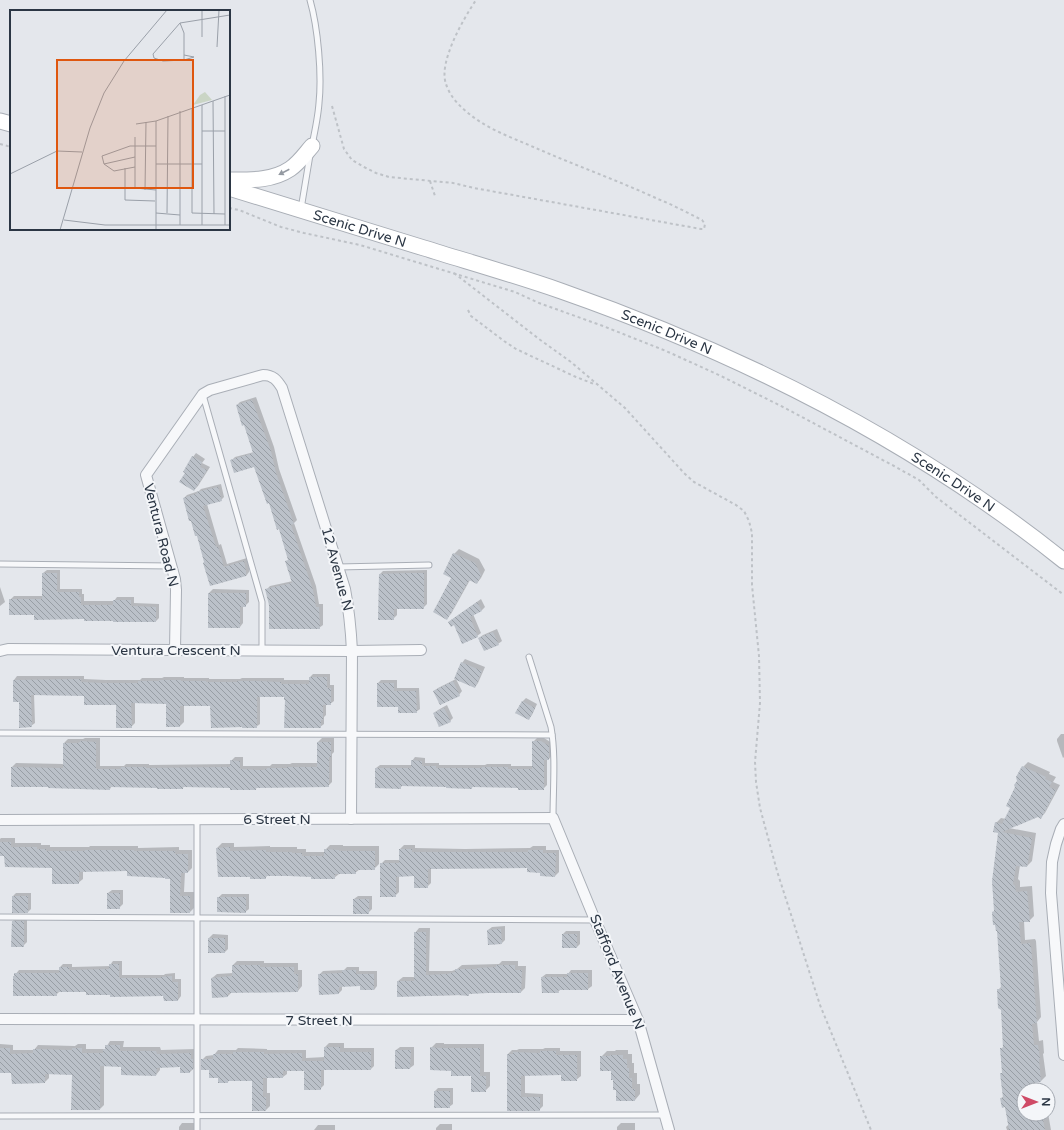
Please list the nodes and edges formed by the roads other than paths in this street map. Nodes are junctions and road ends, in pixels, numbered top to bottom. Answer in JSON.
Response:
{"nodes":[{"id":1,"x":310,"y":0,"type":"edge"},
{"id":2,"x":0,"y":121,"type":"edge"},
{"id":3,"x":10,"y":124,"type":"edge"},
{"id":4,"x":312,"y":146,"type":"junction"},
{"id":5,"x":230,"y":180,"type":"edge"},
{"id":6,"x":230,"y":188,"type":"edge"},
{"id":7,"x":301,"y":210,"type":"junction"},
{"id":8,"x":203,"y":394,"type":"junction"},
{"id":9,"x":1064,"y":561,"type":"edge"},
{"id":10,"x":0,"y":564,"type":"edge"},
{"id":11,"x":429,"y":565,"type":"dead end"},
{"id":12,"x":171,"y":566,"type":"junction"},
{"id":13,"x":338,"y":567,"type":"junction"},
{"id":14,"x":175,"y":650,"type":"junction"},
{"id":15,"x":262,"y":650,"type":"junction"},
{"id":16,"x":421,"y":650,"type":"dead end"},
{"id":17,"x":0,"y":651,"type":"edge"},
{"id":18,"x":352,"y":651,"type":"junction"},
{"id":19,"x":529,"y":657,"type":"dead end"},
{"id":20,"x":0,"y":734,"type":"edge"},
{"id":21,"x":352,"y":734,"type":"junction"},
{"id":22,"x":552,"y":734,"type":"junction"},
{"id":23,"x":554,"y":818,"type":"junction"},
{"id":24,"x":198,"y":819,"type":"junction"},
{"id":25,"x":351,"y":819,"type":"junction"},
{"id":26,"x":0,"y":820,"type":"edge"},
{"id":27,"x":1064,"y":824,"type":"edge"},
{"id":28,"x":0,"y":918,"type":"edge"},
{"id":29,"x":198,"y":919,"type":"junction"},
{"id":30,"x":595,"y":920,"type":"junction"},
{"id":31,"x":0,"y":1019,"type":"edge"},
{"id":32,"x":198,"y":1020,"type":"junction"},
{"id":33,"x":638,"y":1020,"type":"junction"},
{"id":34,"x":1064,"y":1055,"type":"edge"},
{"id":35,"x":1064,"y":1060,"type":"edge"},
{"id":36,"x":665,"y":1115,"type":"junction"},
{"id":37,"x":0,"y":1116,"type":"edge"},
{"id":38,"x":198,"y":1116,"type":"junction"},
{"id":39,"x":198,"y":1130,"type":"edge"},
{"id":40,"x":669,"y":1130,"type":"edge"}],
"edges":[{"from":1,"to":4,"type":"lane"},
{"from":2,"to":3,"type":"main road"},
{"from":4,"to":5,"type":"main road","one_way":true},
{"from":4,"to":7,"type":"lane"},
{"from":6,"to":7,"type":"main road","name":"Scenic Drive N"},
{"from":7,"to":9,"type":"main road","name":"Scenic Drive N"},
{"from":8,"to":12,"type":"street","name":"Ventura Road N"},
{"from":8,"to":13,"type":"street","name":"12 Avenue N"},
{"from":8,"to":15,"type":"lane"},
{"from":10,"to":12,"type":"lane"},
{"from":11,"to":13,"type":"lane"},
{"from":12,"to":14,"type":"street","name":"Ventura Road N"},
{"from":13,"to":18,"type":"street","name":"12 Avenue N"},
{"from":14,"to":15,"type":"street","name":"Ventura Crescent N"},
{"from":14,"to":17,"type":"street","name":"Ventura Crescent N"},
{"from":15,"to":18,"type":"street","name":"Ventura Crescent N"},
{"from":16,"to":18,"type":"street","name":"Ventura Crescent N"},
{"from":18,"to":21,"type":"street","name":"12 Avenue N"},
{"from":19,"to":22,"type":"lane"},
{"from":20,"to":21,"type":"lane"},
{"from":21,"to":22,"type":"lane"},
{"from":21,"to":25,"type":"street","name":"12 Avenue N"},
{"from":22,"to":23,"type":"lane"},
{"from":23,"to":25,"type":"street","name":"6 Street N"},
{"from":23,"to":30,"type":"street","name":"Stafford Avenue N"},
{"from":24,"to":25,"type":"street","name":"6 Street N"},
{"from":24,"to":26,"type":"street","name":"6 Street N"},
{"from":24,"to":29,"type":"lane"},
{"from":27,"to":34,"type":"street"},
{"from":28,"to":29,"type":"lane"},
{"from":29,"to":30,"type":"lane"},
{"from":29,"to":32,"type":"lane"},
{"from":30,"to":33,"type":"street","name":"Stafford Avenue N"},
{"from":31,"to":32,"type":"street","name":"7 Street N"},
{"from":32,"to":33,"type":"street","name":"7 Street N"},
{"from":32,"to":38,"type":"lane"},
{"from":33,"to":36,"type":"street","name":"Stafford Avenue N"},
{"from":34,"to":35,"type":"street"},
{"from":36,"to":38,"type":"lane"},
{"from":36,"to":40,"type":"street","name":"Stafford Avenue N"},
{"from":37,"to":38,"type":"lane"},
{"from":38,"to":39,"type":"lane"}]}
